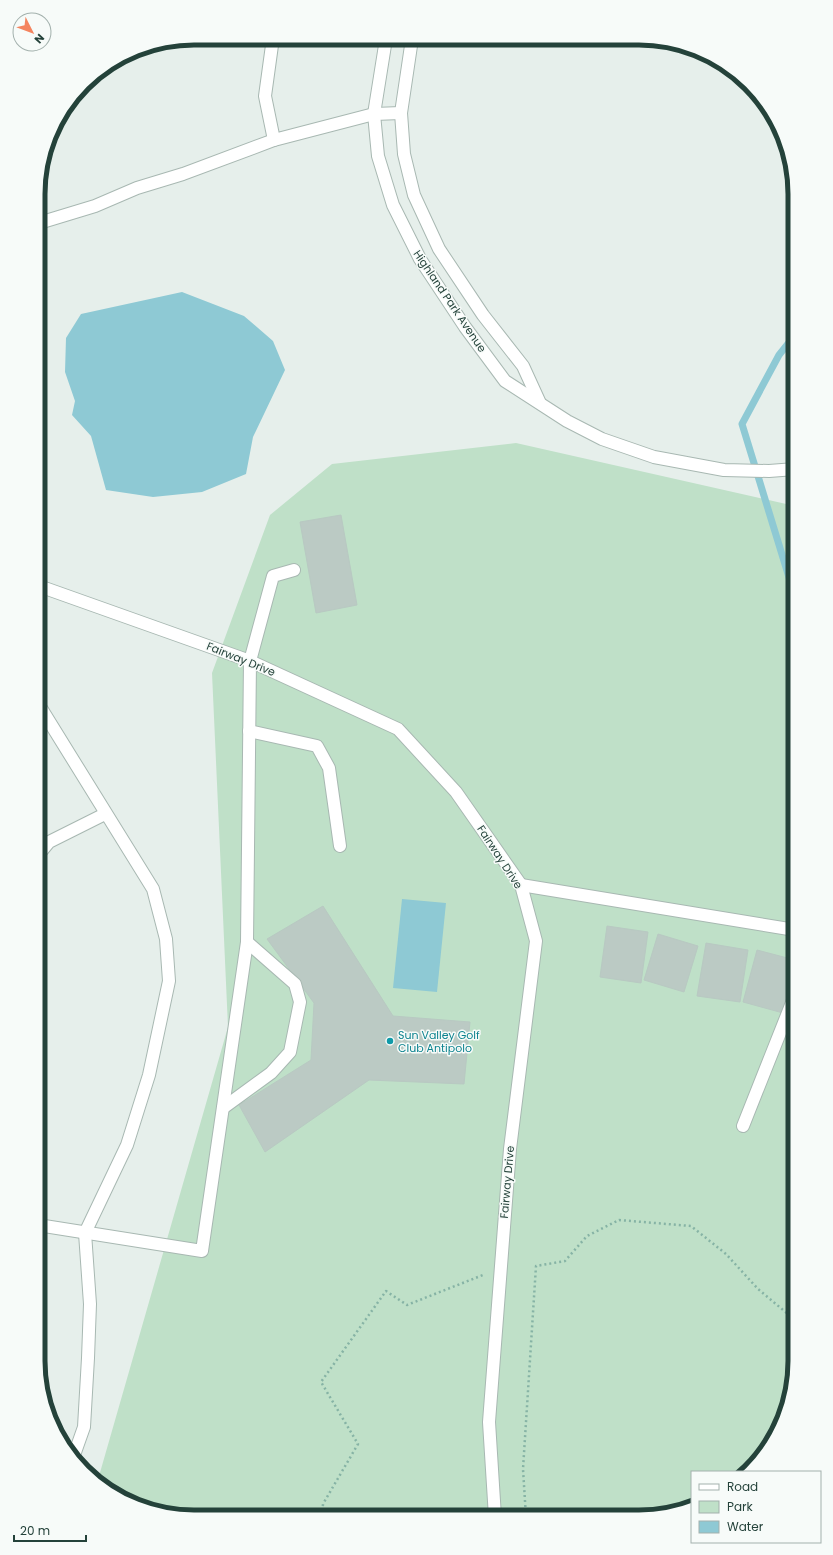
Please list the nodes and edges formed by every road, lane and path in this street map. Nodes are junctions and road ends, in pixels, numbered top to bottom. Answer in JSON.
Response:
{"nodes":[{"id":1,"x":272,"y":45,"type":"edge"},
{"id":2,"x":385,"y":45,"type":"edge"},
{"id":3,"x":411,"y":45,"type":"edge"},
{"id":4,"x":374,"y":114,"type":"junction"},
{"id":5,"x":401,"y":114,"type":"junction"},
{"id":6,"x":274,"y":140,"type":"junction"},
{"id":7,"x":45,"y":221,"type":"edge"},
{"id":8,"x":539,"y":402,"type":"junction"},
{"id":9,"x":788,"y":470,"type":"edge"},
{"id":10,"x":294,"y":570,"type":"dead end"},
{"id":11,"x":45,"y":588,"type":"edge"},
{"id":12,"x":250,"y":660,"type":"junction"},
{"id":13,"x":45,"y":715,"type":"edge"},
{"id":14,"x":249,"y":731,"type":"junction"},
{"id":15,"x":105,"y":814,"type":"junction"},
{"id":16,"x":340,"y":846,"type":"dead end"},
{"id":17,"x":45,"y":847,"type":"edge"},
{"id":18,"x":521,"y":885,"type":"junction"},
{"id":19,"x":788,"y":929,"type":"edge"},
{"id":20,"x":247,"y":942,"type":"junction"},
{"id":21,"x":788,"y":1013,"type":"edge"},
{"id":22,"x":223,"y":1108,"type":"junction"},
{"id":23,"x":743,"y":1126,"type":"dead end"},
{"id":24,"x":45,"y":1226,"type":"edge"},
{"id":25,"x":85,"y":1233,"type":"junction"},
{"id":26,"x":485,"y":1274,"type":"dead end"},
{"id":27,"x":788,"y":1314,"type":"edge"},
{"id":28,"x":75,"y":1451,"type":"edge"},
{"id":29,"x":322,"y":1510,"type":"edge"},
{"id":30,"x":495,"y":1510,"type":"edge"},
{"id":31,"x":526,"y":1510,"type":"edge"}],
"edges":[{"from":1,"to":6,"type":"street"},
{"from":2,"to":4,"type":"street","name":"Highland Park Avenue"},
{"from":3,"to":5,"type":"street","name":"Highland Park Avenue"},
{"from":4,"to":5,"type":"street"},
{"from":4,"to":6,"type":"street"},
{"from":4,"to":8,"type":"street","name":"Highland Park Avenue"},
{"from":5,"to":8,"type":"street","name":"Highland Park Avenue"},
{"from":6,"to":7,"type":"street"},
{"from":8,"to":9,"type":"street","name":"Highland Park Avenue"},
{"from":10,"to":12,"type":"street"},
{"from":11,"to":12,"type":"street","name":"Fairway Drive"},
{"from":12,"to":14,"type":"street"},
{"from":12,"to":18,"type":"street","name":"Fairway Drive"},
{"from":13,"to":15,"type":"street"},
{"from":14,"to":16,"type":"street"},
{"from":14,"to":20,"type":"street"},
{"from":15,"to":17,"type":"street"},
{"from":15,"to":25,"type":"street"},
{"from":18,"to":19,"type":"street"},
{"from":18,"to":30,"type":"street","name":"Fairway Drive"},
{"from":20,"to":22,"type":"street"},
{"from":20,"to":22,"type":"street"},
{"from":21,"to":23,"type":"street"},
{"from":22,"to":25,"type":"street"},
{"from":24,"to":25,"type":"street"},
{"from":25,"to":28,"type":"street"},
{"from":26,"to":29,"type":"path"},
{"from":27,"to":31,"type":"path"}]}
